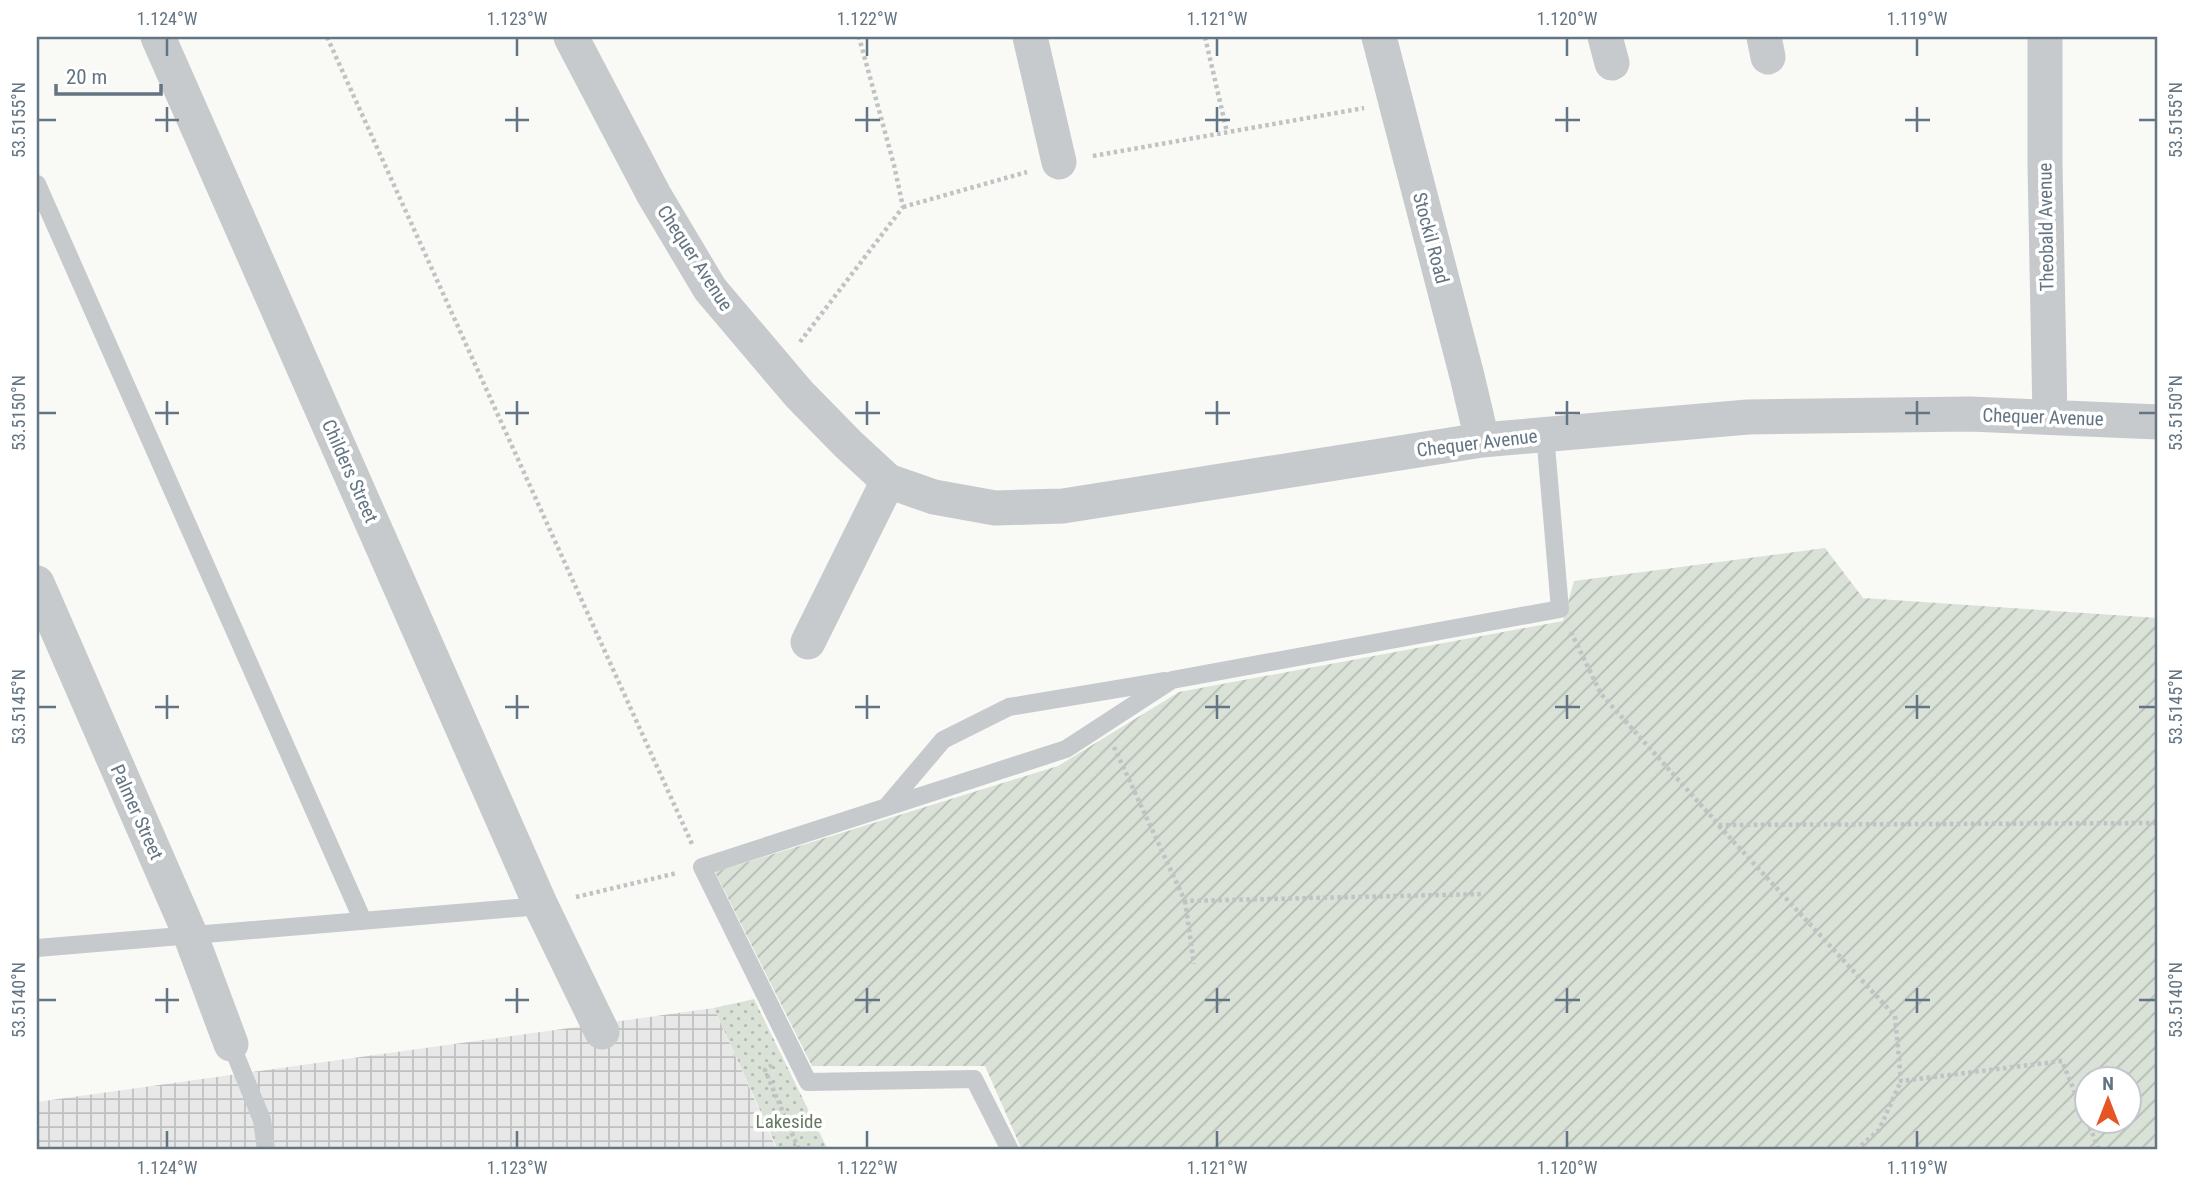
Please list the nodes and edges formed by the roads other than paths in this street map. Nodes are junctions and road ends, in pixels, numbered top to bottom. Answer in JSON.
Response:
{"nodes":[{"id":1,"x":158,"y":37,"type":"edge"},
{"id":2,"x":571,"y":37,"type":"edge"},
{"id":3,"x":1030,"y":37,"type":"edge"},
{"id":4,"x":1379,"y":37,"type":"edge"},
{"id":5,"x":2045,"y":37,"type":"edge"},
{"id":6,"x":1059,"y":162,"type":"road end"},
{"id":7,"x":37,"y":184,"type":"edge"},
{"id":8,"x":2050,"y":417,"type":"junction"},
{"id":9,"x":2158,"y":422,"type":"edge"},
{"id":10,"x":1545,"y":434,"type":"junction"},
{"id":11,"x":1482,"y":440,"type":"junction"},
{"id":12,"x":888,"y":481,"type":"junction"},
{"id":13,"x":37,"y":583,"type":"edge"},
{"id":14,"x":808,"y":642,"type":"dead end"},
{"id":15,"x":1172,"y":680,"type":"junction"},
{"id":16,"x":887,"y":807,"type":"junction"},
{"id":17,"x":541,"y":906,"type":"junction"},
{"id":18,"x":363,"y":920,"type":"junction"},
{"id":19,"x":190,"y":934,"type":"junction"},
{"id":20,"x":37,"y":948,"type":"edge"},
{"id":21,"x":602,"y":1032,"type":"dead end"},
{"id":22,"x":231,"y":1044,"type":"joint"},
{"id":23,"x":265,"y":1150,"type":"edge"},
{"id":24,"x":1010,"y":1150,"type":"edge"}],
"edges":[{"from":1,"to":17,"type":"street","name":"Childers Street"},
{"from":2,"to":12,"type":"street","name":"Chequer Avenue"},
{"from":3,"to":6,"type":"street"},
{"from":4,"to":11,"type":"street","name":"Stockil Road"},
{"from":5,"to":8,"type":"street","name":"Theobald Avenue"},
{"from":7,"to":18,"type":"lane"},
{"from":8,"to":9,"type":"street","name":"Chequer Avenue"},
{"from":8,"to":10,"type":"street","name":"Chequer Avenue"},
{"from":10,"to":11,"type":"street","name":"Chequer Avenue"},
{"from":10,"to":15,"type":"lane"},
{"from":11,"to":12,"type":"street","name":"Chequer Avenue"},
{"from":12,"to":14,"type":"street"},
{"from":13,"to":19,"type":"street","name":"Palmer Street"},
{"from":15,"to":16,"type":"lane"},
{"from":15,"to":16,"type":"lane"},
{"from":16,"to":24,"type":"lane"},
{"from":17,"to":18,"type":"lane"},
{"from":17,"to":21,"type":"street","name":"Childers Street"},
{"from":18,"to":19,"type":"lane"},
{"from":19,"to":20,"type":"lane"},
{"from":19,"to":22,"type":"street","name":"Palmer Street"},
{"from":22,"to":23,"type":"lane"}]}
